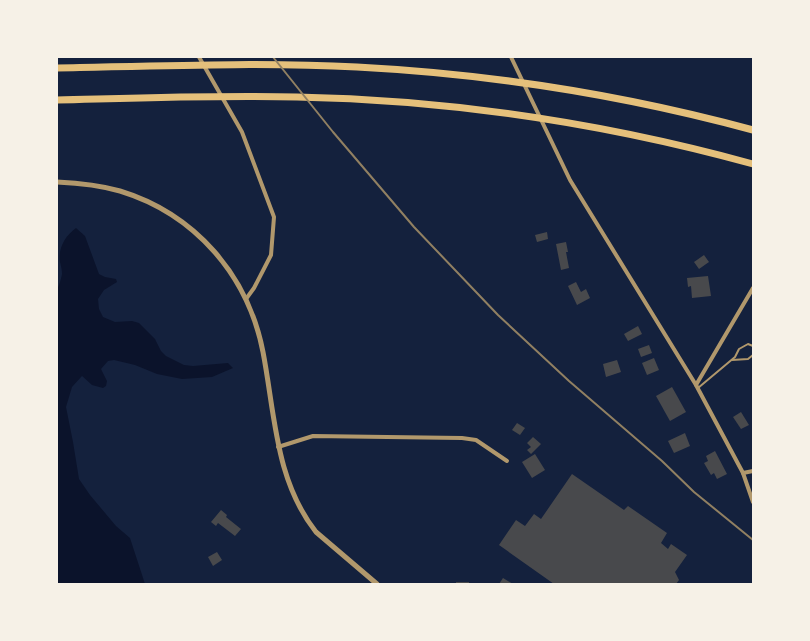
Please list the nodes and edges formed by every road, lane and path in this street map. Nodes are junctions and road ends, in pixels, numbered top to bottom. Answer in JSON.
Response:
{"nodes":[{"id":1,"x":199,"y":57,"type":"edge"},
{"id":2,"x":512,"y":57,"type":"edge"},
{"id":3,"x":57,"y":68,"type":"edge"},
{"id":4,"x":57,"y":100,"type":"edge"},
{"id":5,"x":753,"y":130,"type":"edge"},
{"id":6,"x":753,"y":164,"type":"edge"},
{"id":7,"x":57,"y":182,"type":"edge"},
{"id":8,"x":753,"y":288,"type":"edge"},
{"id":9,"x":246,"y":299,"type":"junction"},
{"id":10,"x":753,"y":346,"type":"edge"},
{"id":11,"x":753,"y":355,"type":"edge"},
{"id":12,"x":731,"y":360,"type":"junction"},
{"id":13,"x":697,"y":386,"type":"junction"},
{"id":14,"x":278,"y":447,"type":"junction"},
{"id":15,"x":507,"y":461,"type":"dead end"},
{"id":16,"x":753,"y":471,"type":"edge"},
{"id":17,"x":743,"y":473,"type":"junction"},
{"id":18,"x":753,"y":502,"type":"edge"},
{"id":19,"x":378,"y":584,"type":"edge"}],
"edges":[{"from":1,"to":9,"type":"street"},
{"from":2,"to":13,"type":"street"},
{"from":3,"to":5,"type":"highway"},
{"from":4,"to":6,"type":"highway"},
{"from":7,"to":9,"type":"street"},
{"from":8,"to":13,"type":"street"},
{"from":9,"to":14,"type":"street"},
{"from":10,"to":12,"type":"lane"},
{"from":11,"to":12,"type":"lane"},
{"from":12,"to":13,"type":"lane"},
{"from":13,"to":17,"type":"street"},
{"from":14,"to":15,"type":"street"},
{"from":14,"to":19,"type":"street"},
{"from":16,"to":17,"type":"street"},
{"from":17,"to":18,"type":"street"}]}
